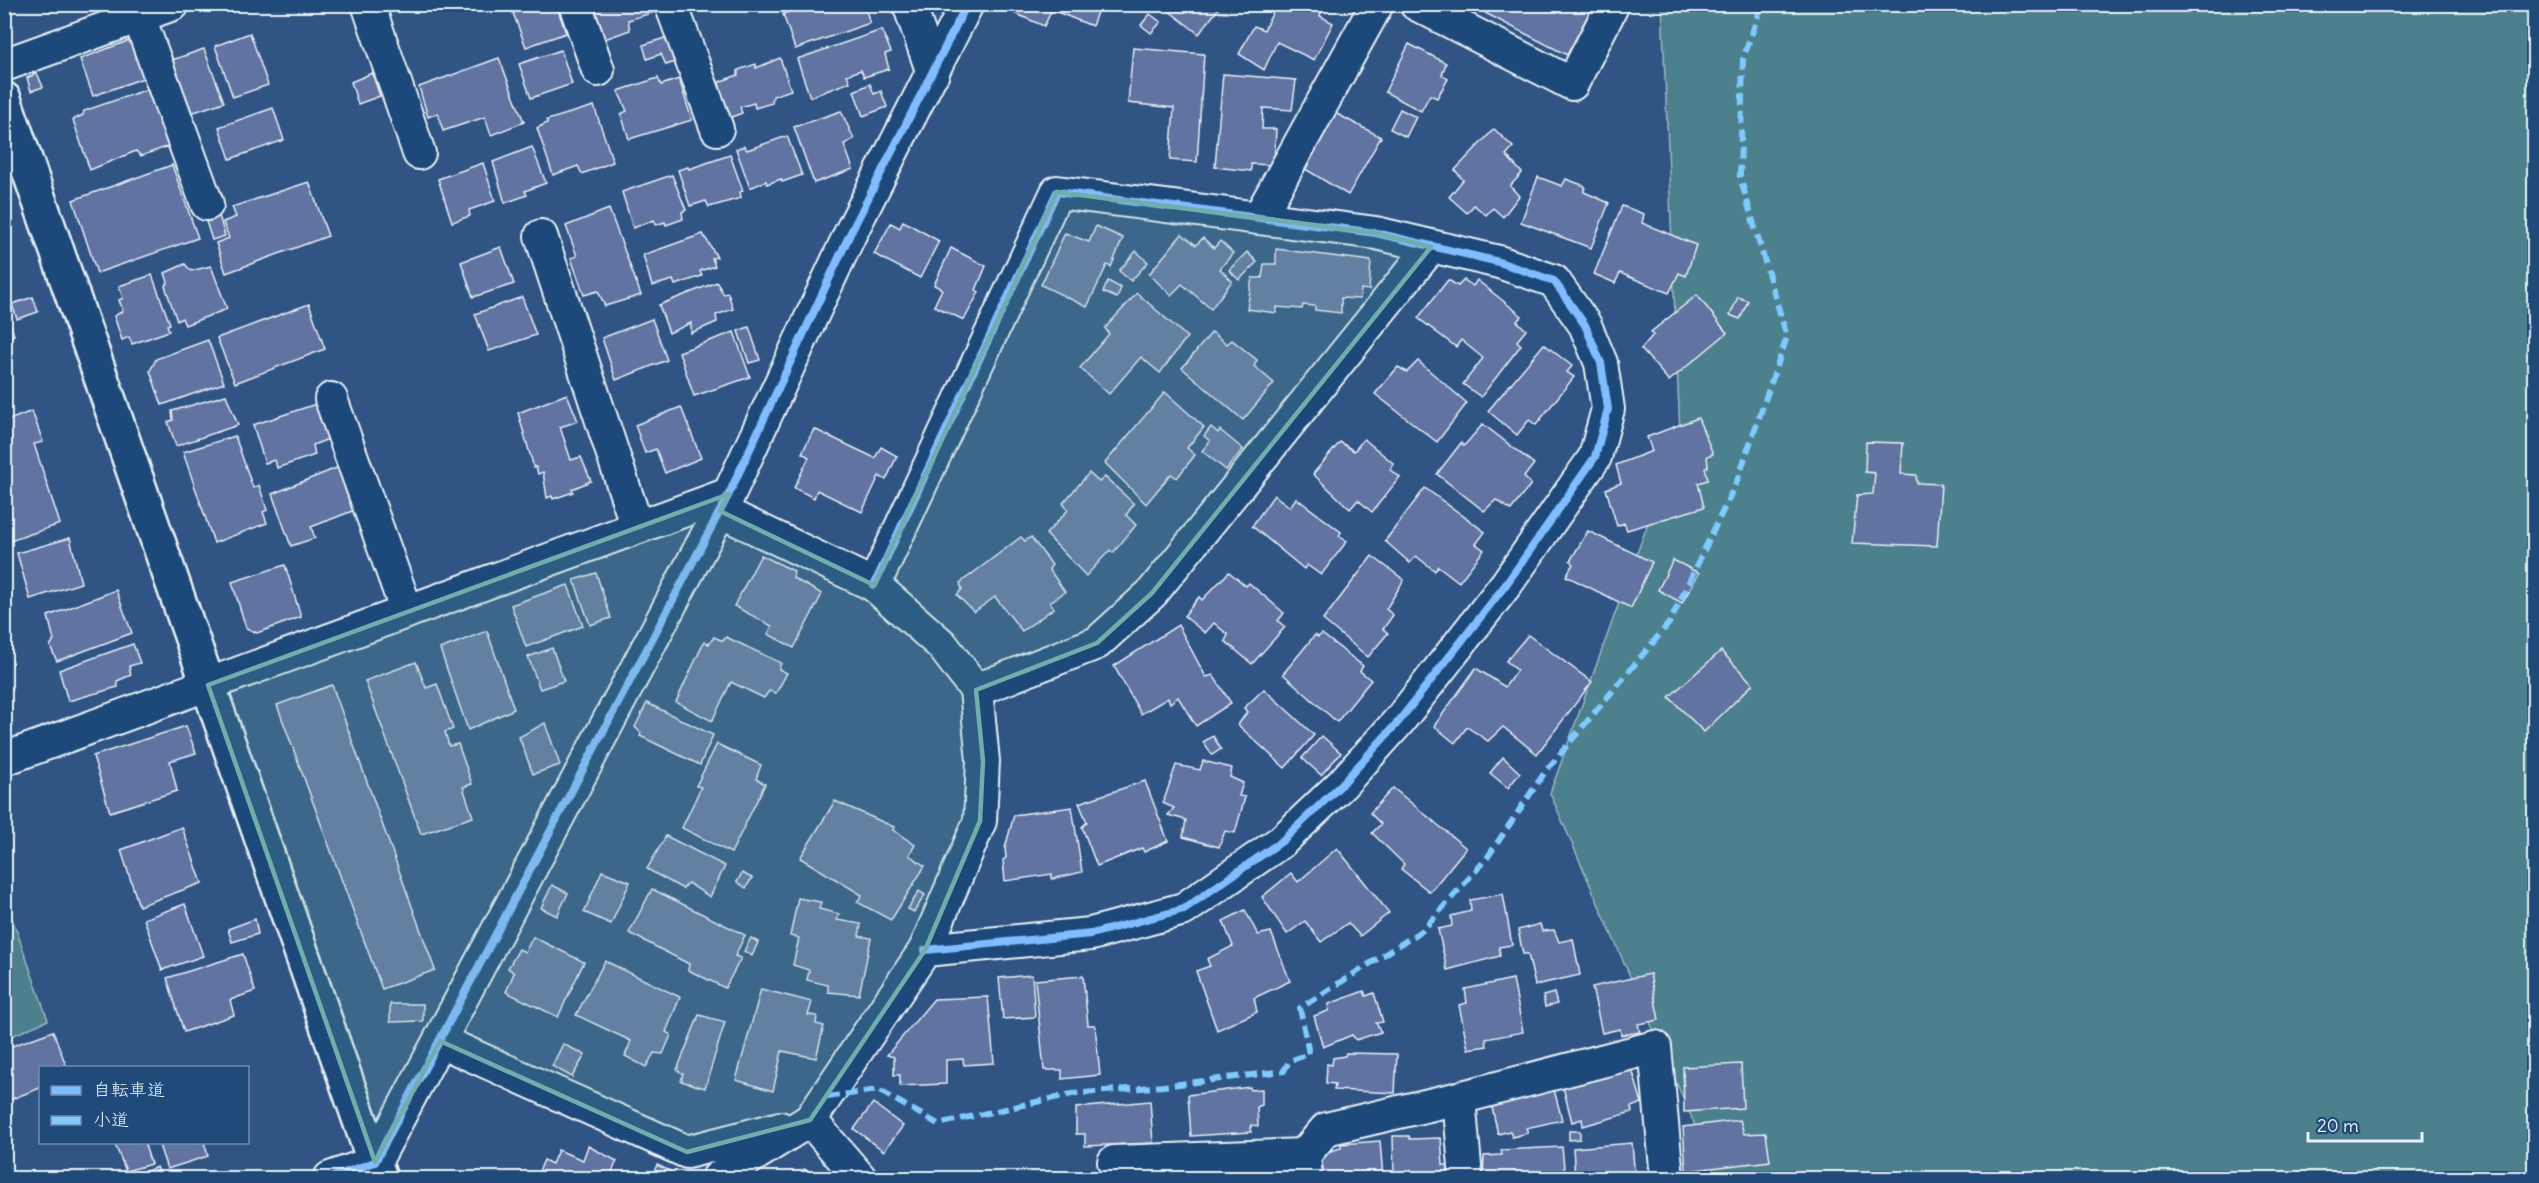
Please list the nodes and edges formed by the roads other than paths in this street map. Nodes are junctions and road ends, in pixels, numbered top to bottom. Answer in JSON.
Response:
{"nodes":[{"id":1,"x":368,"y":4,"type":"edge"},
{"id":2,"x":575,"y":4,"type":"edge"},
{"id":3,"x":671,"y":4,"type":"edge"},
{"id":4,"x":909,"y":4,"type":"edge"},
{"id":5,"x":966,"y":4,"type":"edge"},
{"id":6,"x":1377,"y":4,"type":"edge"},
{"id":7,"x":1416,"y":4,"type":"edge"},
{"id":8,"x":1613,"y":4,"type":"edge"},
{"id":9,"x":171,"y":5,"type":"edge"},
{"id":10,"x":139,"y":17,"type":"junction"},
{"id":11,"x":4,"y":65,"type":"edge"},
{"id":12,"x":598,"y":70,"type":"dead end"},
{"id":13,"x":933,"y":73,"type":"junction"},
{"id":14,"x":4,"y":99,"type":"edge"},
{"id":15,"x":717,"y":129,"type":"dead end"},
{"id":16,"x":419,"y":153,"type":"dead end"},
{"id":17,"x":207,"y":204,"type":"dead end"},
{"id":18,"x":1259,"y":218,"type":"junction"},
{"id":19,"x":541,"y":236,"type":"dead end"},
{"id":20,"x":1431,"y":247,"type":"junction"},
{"id":21,"x":332,"y":399,"type":"dead end"},
{"id":22,"x":724,"y":502,"type":"junction"},
{"id":23,"x":637,"y":528,"type":"junction"},
{"id":24,"x":874,"y":585,"type":"junction"},
{"id":25,"x":406,"y":612,"type":"junction"},
{"id":26,"x":208,"y":685,"type":"junction"},
{"id":27,"x":976,"y":690,"type":"junction"},
{"id":28,"x":4,"y":759,"type":"edge"},
{"id":29,"x":925,"y":950,"type":"junction"},
{"id":30,"x":440,"y":1041,"type":"junction"},
{"id":31,"x":1459,"y":1098,"type":"junction"},
{"id":32,"x":810,"y":1120,"type":"junction"},
{"id":33,"x":1114,"y":1162,"type":"dead end"},
{"id":34,"x":1305,"y":1167,"type":"edge"},
{"id":35,"x":378,"y":1170,"type":"edge"},
{"id":36,"x":330,"y":1179,"type":"edge"},
{"id":37,"x":718,"y":1179,"type":"edge"},
{"id":38,"x":860,"y":1179,"type":"edge"},
{"id":39,"x":1466,"y":1179,"type":"edge"},
{"id":40,"x":1667,"y":1179,"type":"edge"}],
"edges":[{"from":1,"to":16,"type":"street"},
{"from":2,"to":12,"type":"street"},
{"from":3,"to":15,"type":"street"},
{"from":4,"to":13,"type":"street"},
{"from":5,"to":13,"type":"street"},
{"from":6,"to":18,"type":"street"},
{"from":7,"to":8,"type":"street"},
{"from":9,"to":10,"type":"street"},
{"from":10,"to":11,"type":"street"},
{"from":10,"to":17,"type":"street"},
{"from":13,"to":22,"type":"street"},
{"from":14,"to":26,"type":"street"},
{"from":18,"to":20,"type":"street"},
{"from":18,"to":24,"type":"street"},
{"from":19,"to":23,"type":"street"},
{"from":20,"to":27,"type":"street"},
{"from":20,"to":29,"type":"street"},
{"from":21,"to":25,"type":"street"},
{"from":22,"to":23,"type":"street"},
{"from":22,"to":24,"type":"street"},
{"from":22,"to":30,"type":"street"},
{"from":23,"to":25,"type":"street"},
{"from":24,"to":27,"type":"street"},
{"from":25,"to":26,"type":"street"},
{"from":26,"to":28,"type":"street"},
{"from":26,"to":35,"type":"street"},
{"from":27,"to":29,"type":"street"},
{"from":29,"to":32,"type":"street"},
{"from":30,"to":32,"type":"street"},
{"from":30,"to":35,"type":"street"},
{"from":31,"to":34,"type":"street"},
{"from":31,"to":39,"type":"street"},
{"from":31,"to":40,"type":"street"},
{"from":32,"to":37,"type":"street"},
{"from":32,"to":38,"type":"street"},
{"from":33,"to":34,"type":"street"},
{"from":35,"to":36,"type":"street"}]}
